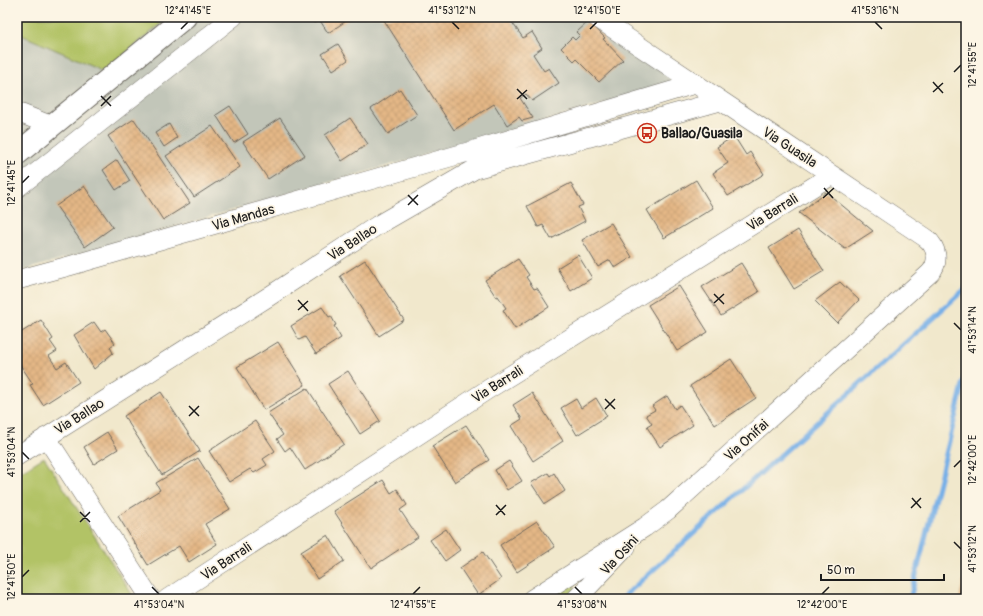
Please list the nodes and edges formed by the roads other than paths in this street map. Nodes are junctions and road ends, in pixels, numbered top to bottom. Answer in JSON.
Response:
{"nodes":[{"id":1,"x":184,"y":17,"type":"edge"},
{"id":2,"x":233,"y":17,"type":"edge"},
{"id":3,"x":596,"y":17,"type":"edge"},
{"id":4,"x":696,"y":84,"type":"junction"},
{"id":5,"x":720,"y":101,"type":"junction"},
{"id":6,"x":630,"y":104,"type":"junction"},
{"id":7,"x":17,"y":112,"type":"edge"},
{"id":8,"x":567,"y":123,"type":"junction"},
{"id":9,"x":636,"y":124,"type":"junction"},
{"id":10,"x":52,"y":126,"type":"junction"},
{"id":11,"x":508,"y":140,"type":"junction"},
{"id":12,"x":572,"y":142,"type":"junction"},
{"id":13,"x":17,"y":154,"type":"edge"},
{"id":14,"x":514,"y":158,"type":"junction"},
{"id":15,"x":471,"y":161,"type":"junction"},
{"id":16,"x":832,"y":175,"type":"junction"},
{"id":17,"x":17,"y":188,"type":"edge"},
{"id":18,"x":936,"y":256,"type":"joint"},
{"id":19,"x":17,"y":280,"type":"edge"},
{"id":20,"x":46,"y":437,"type":"junction"},
{"id":21,"x":17,"y":456,"type":"edge"},
{"id":22,"x":645,"y":527,"type":"junction"},
{"id":23,"x":152,"y":599,"type":"edge"},
{"id":24,"x":167,"y":599,"type":"edge"},
{"id":25,"x":532,"y":599,"type":"edge"},
{"id":26,"x":576,"y":599,"type":"edge"}],
"edges":[{"from":1,"to":10,"type":"main road"},
{"from":2,"to":17,"type":"street"},
{"from":3,"to":4,"type":"street","name":"Via Guasila"},
{"from":4,"to":5,"type":"street","name":"Via Guasila"},
{"from":4,"to":6,"type":"street"},
{"from":5,"to":9,"type":"street","name":"Via Ballao"},
{"from":5,"to":16,"type":"street","name":"Via Guasila"},
{"from":6,"to":8,"type":"street"},
{"from":6,"to":9,"type":"street"},
{"from":7,"to":10,"type":"street"},
{"from":8,"to":11,"type":"street"},
{"from":8,"to":12,"type":"street"},
{"from":9,"to":12,"type":"street","name":"Via Ballao"},
{"from":10,"to":13,"type":"main road"},
{"from":11,"to":14,"type":"street"},
{"from":11,"to":15,"type":"street"},
{"from":12,"to":14,"type":"street","name":"Via Ballao"},
{"from":14,"to":15,"type":"street","name":"Via Ballao"},
{"from":15,"to":19,"type":"street","name":"Via Mandas"},
{"from":15,"to":20,"type":"street","name":"Via Ballao"},
{"from":16,"to":18,"type":"street","name":"Via Guasila"},
{"from":16,"to":24,"type":"street","name":"Via Barrali"},
{"from":18,"to":22,"type":"street","name":"Via Onifai"},
{"from":20,"to":21,"type":"street","name":"Via Ballao"},
{"from":20,"to":23,"type":"street"},
{"from":22,"to":25,"type":"street","name":"Via Onifai"},
{"from":22,"to":26,"type":"street","name":"Via Osini"}]}
